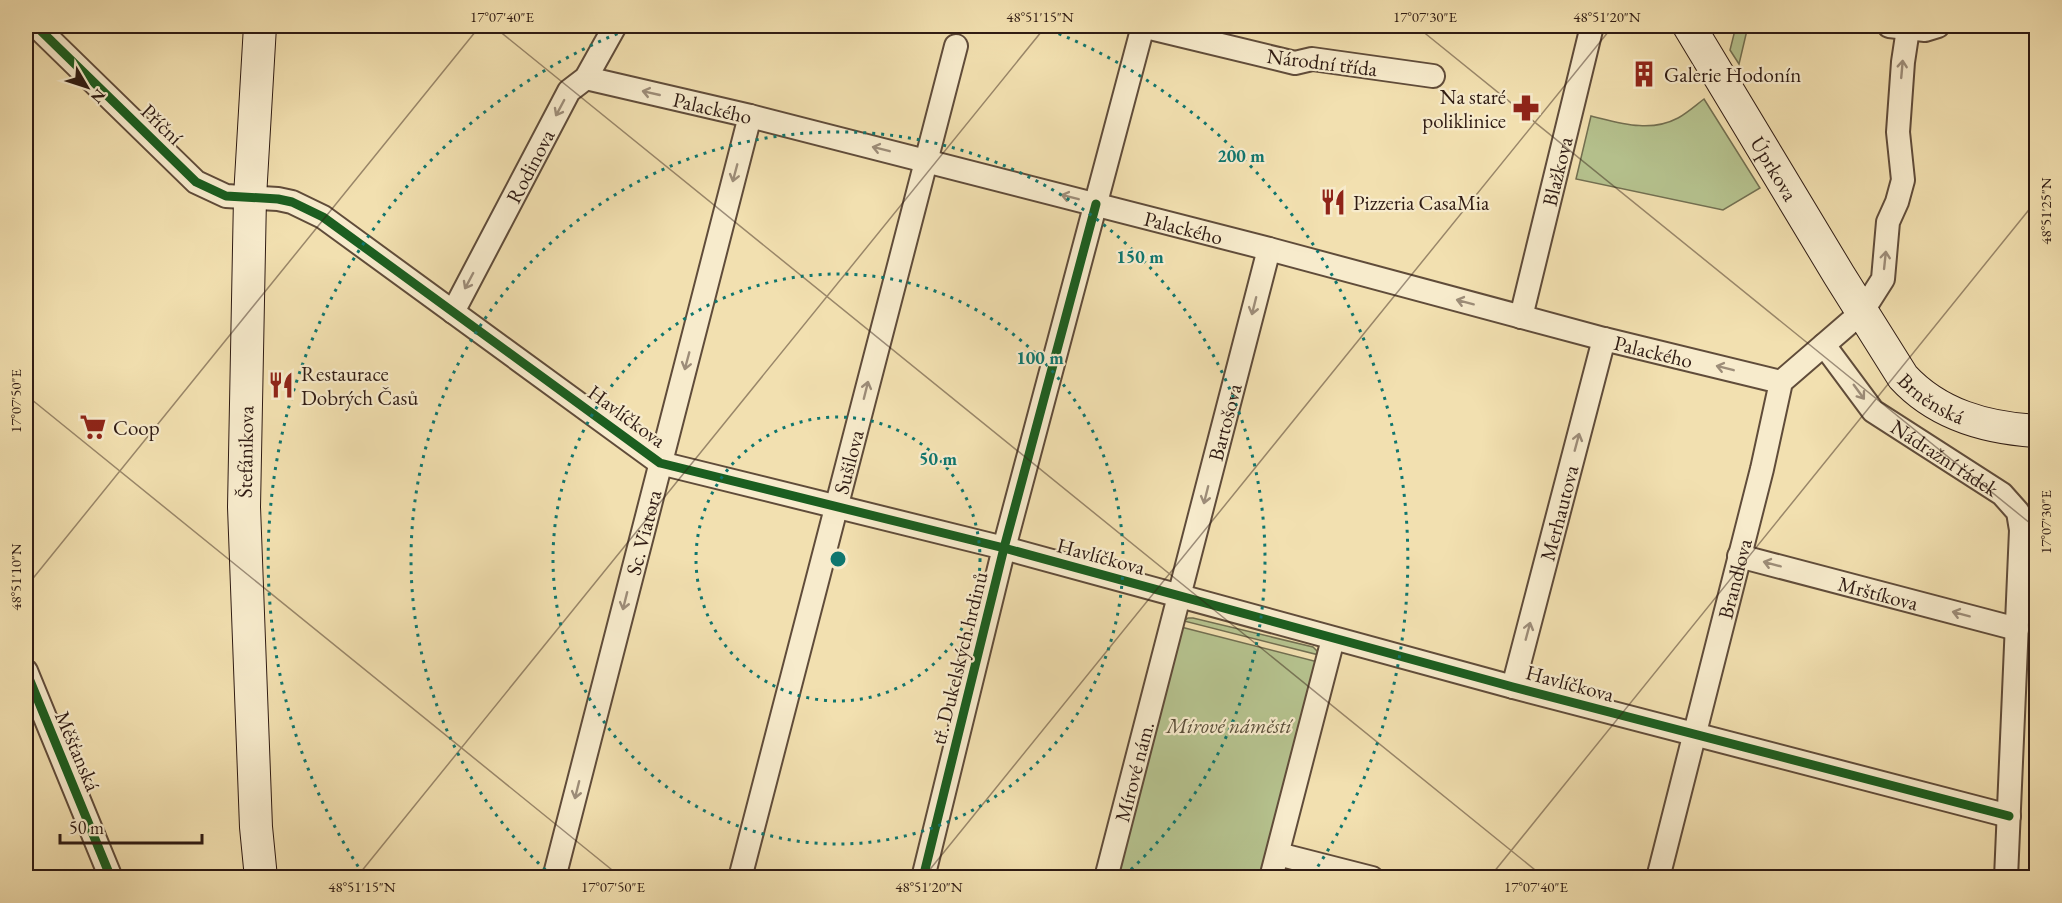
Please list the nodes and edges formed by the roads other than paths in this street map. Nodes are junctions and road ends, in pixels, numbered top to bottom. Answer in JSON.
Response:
{"nodes":[{"id":1,"x":36,"y":26,"type":"edge"},
{"id":2,"x":260,"y":26,"type":"edge"},
{"id":3,"x":615,"y":26,"type":"edge"},
{"id":4,"x":1143,"y":26,"type":"edge"},
{"id":5,"x":1592,"y":26,"type":"edge"},
{"id":6,"x":1689,"y":26,"type":"edge"},
{"id":7,"x":1938,"y":26,"type":"edge"},
{"id":8,"x":1898,"y":27,"type":"edge"},
{"id":9,"x":956,"y":46,"type":"dead end"},
{"id":10,"x":1433,"y":76,"type":"dead end"},
{"id":11,"x":586,"y":78,"type":"junction"},
{"id":12,"x":750,"y":116,"type":"junction"},
{"id":13,"x":925,"y":160,"type":"junction"},
{"id":14,"x":250,"y":197,"type":"junction"},
{"id":15,"x":1095,"y":204,"type":"junction"},
{"id":16,"x":1269,"y":249,"type":"junction"},
{"id":17,"x":453,"y":312,"type":"junction"},
{"id":18,"x":1862,"y":312,"type":"junction"},
{"id":19,"x":1521,"y":317,"type":"junction"},
{"id":20,"x":1604,"y":339,"type":"junction"},
{"id":21,"x":1824,"y":345,"type":"junction"},
{"id":22,"x":1781,"y":382,"type":"junction"},
{"id":23,"x":2037,"y":431,"type":"edge"},
{"id":24,"x":660,"y":463,"type":"junction"},
{"id":25,"x":836,"y":508,"type":"junction"},
{"id":26,"x":1004,"y":548,"type":"junction"},
{"id":27,"x":1739,"y":555,"type":"junction"},
{"id":28,"x":1180,"y":596,"type":"junction"},
{"id":29,"x":2017,"y":629,"type":"junction"},
{"id":30,"x":1333,"y":639,"type":"junction"},
{"id":31,"x":26,"y":671,"type":"edge"},
{"id":32,"x":1513,"y":687,"type":"junction"},
{"id":33,"x":1694,"y":735,"type":"junction"},
{"id":34,"x":2009,"y":816,"type":"junction"},
{"id":35,"x":1278,"y":854,"type":"junction"},
{"id":36,"x":111,"y":878,"type":"edge"},
{"id":37,"x":261,"y":878,"type":"edge"},
{"id":38,"x":554,"y":878,"type":"edge"},
{"id":39,"x":740,"y":878,"type":"edge"},
{"id":40,"x":922,"y":878,"type":"edge"},
{"id":41,"x":1106,"y":878,"type":"edge"},
{"id":42,"x":1271,"y":878,"type":"edge"},
{"id":43,"x":1372,"y":878,"type":"edge"},
{"id":44,"x":1658,"y":878,"type":"edge"},
{"id":45,"x":2006,"y":878,"type":"edge"}],
"edges":[{"from":1,"to":14,"type":"street","name":"Příční"},
{"from":2,"to":14,"type":"main road","name":"Štefánikova"},
{"from":3,"to":11,"type":"street","name":"Rodinova"},
{"from":4,"to":10,"type":"street","name":"Národní třída"},
{"from":4,"to":15,"type":"street","name":"tř. Dukelských hrdinů"},
{"from":5,"to":19,"type":"street","name":"Blažkova"},
{"from":6,"to":18,"type":"main road","name":"Úprkova"},
{"from":7,"to":8,"type":"street"},
{"from":18,"to":8,"type":"street","one_way":true},
{"from":9,"to":13,"type":"street","name":"Sušilova"},
{"from":12,"to":11,"type":"street","name":"Palackého","one_way":true},
{"from":11,"to":17,"type":"street","name":"Rodinova","one_way":true},
{"from":13,"to":12,"type":"street","name":"Palackého","one_way":true},
{"from":12,"to":24,"type":"street","name":"Sc. Viatora","one_way":true},
{"from":15,"to":13,"type":"street","name":"Palackého","one_way":true},
{"from":25,"to":13,"type":"street","name":"Sušilova","one_way":true},
{"from":14,"to":17,"type":"street","name":"Havlíčkova"},
{"from":14,"to":37,"type":"main road","name":"Štefánikova"},
{"from":15,"to":16,"type":"street","name":"Palackého"},
{"from":15,"to":26,"type":"street","name":"tř. Dukelských hrdinů"},
{"from":19,"to":16,"type":"street","name":"Palackého","one_way":true},
{"from":16,"to":28,"type":"street","name":"Bartošova","one_way":true},
{"from":17,"to":24,"type":"street","name":"Havlíčkova"},
{"from":18,"to":21,"type":"street"},
{"from":18,"to":23,"type":"main road","name":"Brněnská"},
{"from":19,"to":20,"type":"street","name":"Palackého"},
{"from":22,"to":20,"type":"street","name":"Palackého","one_way":true},
{"from":32,"to":20,"type":"street","name":"Merhautova","one_way":true},
{"from":21,"to":22,"type":"street"},
{"from":21,"to":29,"type":"street","name":"Nádražní řádek","one_way":true},
{"from":22,"to":27,"type":"street","name":"Brandlova"},
{"from":24,"to":25,"type":"street","name":"Havlíčkova"},
{"from":24,"to":38,"type":"street","name":"Sc. Viatora","one_way":true},
{"from":25,"to":26,"type":"street","name":"Havlíčkova"},
{"from":25,"to":39,"type":"street","name":"Sušilova"},
{"from":26,"to":28,"type":"street","name":"Havlíčkova"},
{"from":26,"to":40,"type":"street","name":"tř. Dukelských hrdinů"},
{"from":29,"to":27,"type":"street","name":"Mrštíkova","one_way":true},
{"from":27,"to":33,"type":"street","name":"Brandlova"},
{"from":28,"to":30,"type":"street","name":"Havlíčkova"},
{"from":28,"to":41,"type":"street","name":"Mírové nám."},
{"from":29,"to":34,"type":"street","name":"Nádražní řádek"},
{"from":30,"to":32,"type":"street","name":"Havlíčkova"},
{"from":30,"to":35,"type":"street"},
{"from":31,"to":36,"type":"street","name":"Měšťanská"},
{"from":32,"to":33,"type":"street","name":"Havlíčkova"},
{"from":33,"to":34,"type":"street","name":"Havlíčkova"},
{"from":33,"to":44,"type":"street","name":"Brandlova"},
{"from":34,"to":45,"type":"street","name":"Nádražní řádek"},
{"from":35,"to":42,"type":"street"},
{"from":35,"to":43,"type":"street"}]}
